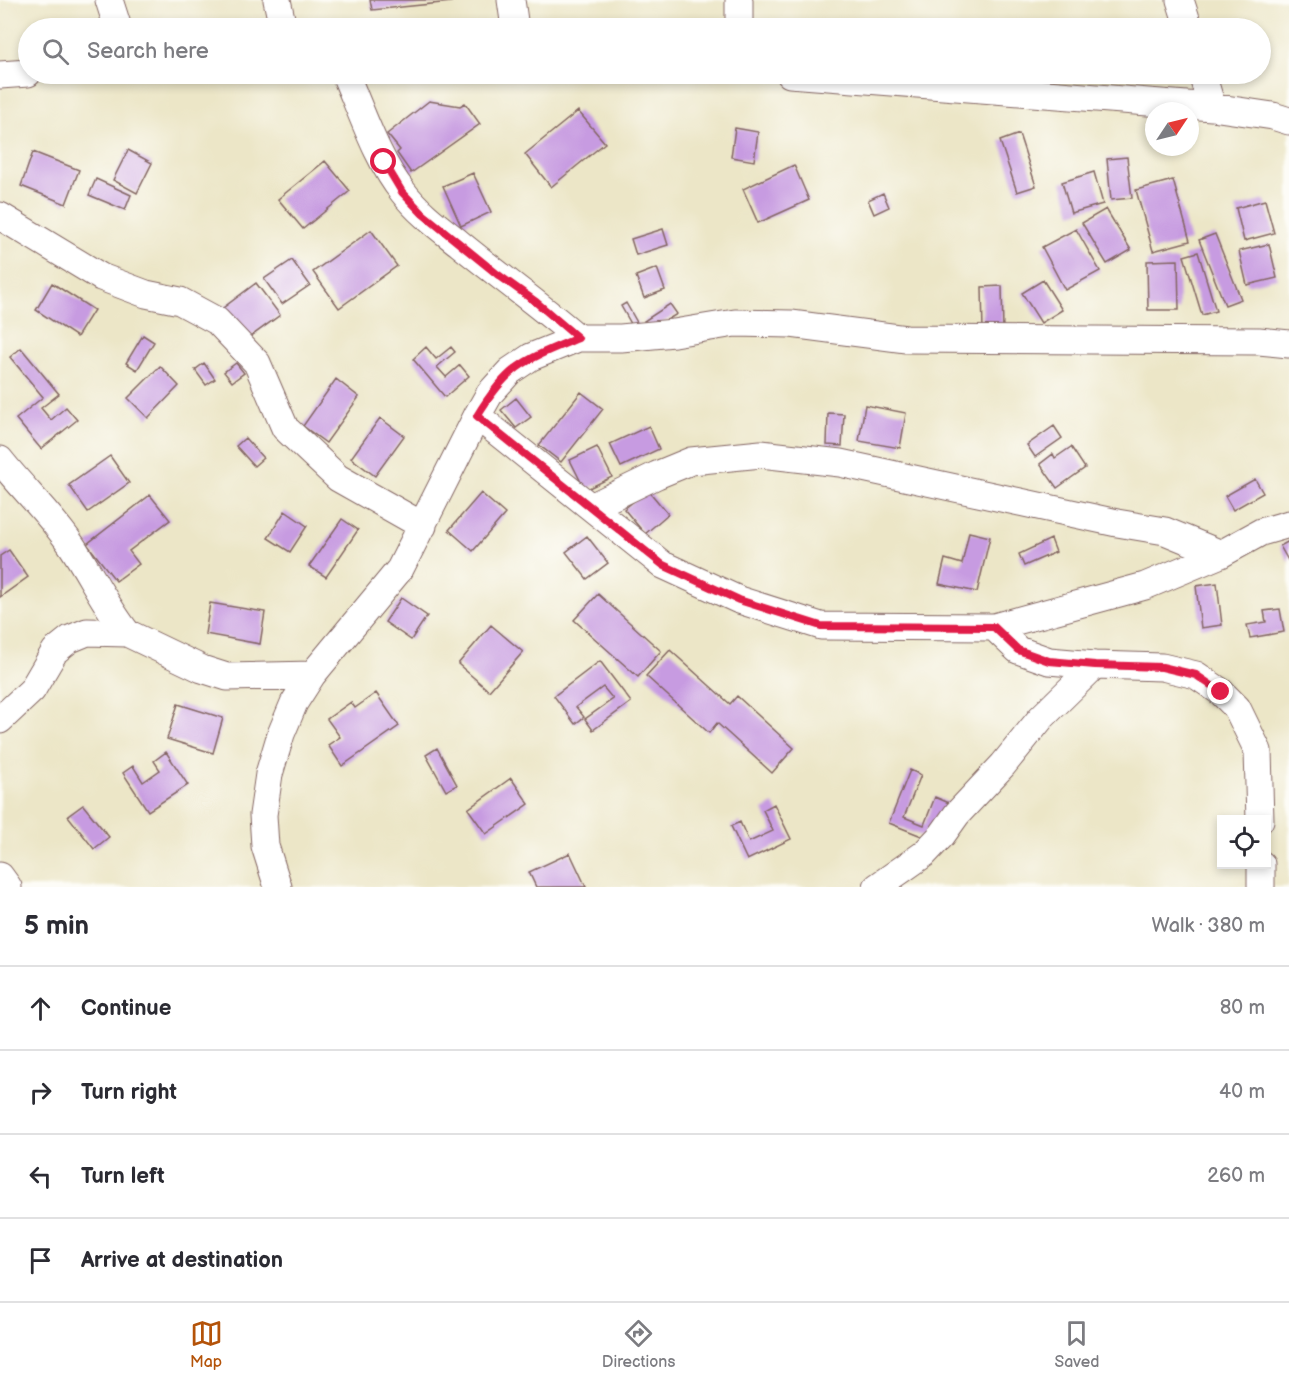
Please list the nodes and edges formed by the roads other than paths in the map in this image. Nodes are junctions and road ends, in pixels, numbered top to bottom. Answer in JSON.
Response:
{"nodes":[{"id":1,"x":109,"y":0,"type":"edge"},
{"id":2,"x":277,"y":0,"type":"edge"},
{"id":3,"x":511,"y":0,"type":"edge"},
{"id":4,"x":739,"y":0,"type":"edge"},
{"id":5,"x":1180,"y":0,"type":"edge"},
{"id":6,"x":115,"y":18,"type":"edge"},
{"id":7,"x":281,"y":18,"type":"edge"},
{"id":8,"x":514,"y":18,"type":"edge"},
{"id":9,"x":739,"y":18,"type":"edge"},
{"id":10,"x":1186,"y":18,"type":"edge"},
{"id":11,"x":18,"y":74,"type":"edge"},
{"id":12,"x":0,"y":75,"type":"edge"},
{"id":13,"x":349,"y":84,"type":"edge"},
{"id":14,"x":918,"y":84,"type":"edge"},
{"id":15,"x":1205,"y":84,"type":"edge"},
{"id":16,"x":1212,"y":107,"type":"junction"},
{"id":17,"x":1289,"y":121,"type":"edge"},
{"id":18,"x":0,"y":216,"type":"edge"},
{"id":19,"x":578,"y":338,"type":"junction"},
{"id":20,"x":1289,"y":344,"type":"edge"},
{"id":21,"x":477,"y":416,"type":"junction"},
{"id":22,"x":0,"y":460,"type":"edge"},
{"id":23,"x":591,"y":507,"type":"junction"},
{"id":24,"x":1289,"y":524,"type":"edge"},
{"id":25,"x":423,"y":526,"type":"junction"},
{"id":26,"x":1221,"y":554,"type":"junction"},
{"id":27,"x":994,"y":627,"type":"junction"},
{"id":28,"x":127,"y":633,"type":"junction"},
{"id":29,"x":1095,"y":665,"type":"junction"},
{"id":30,"x":312,"y":675,"type":"junction"},
{"id":31,"x":0,"y":720,"type":"edge"},
{"id":32,"x":1260,"y":815,"type":"edge"},
{"id":33,"x":1261,"y":869,"type":"edge"},
{"id":34,"x":0,"y":876,"type":"edge"},
{"id":35,"x":9,"y":887,"type":"edge"},
{"id":36,"x":278,"y":887,"type":"edge"},
{"id":37,"x":878,"y":887,"type":"edge"},
{"id":38,"x":1261,"y":887,"type":"edge"}],
"edges":[{"from":1,"to":6,"type":"street"},
{"from":2,"to":7,"type":"street"},
{"from":3,"to":8,"type":"street"},
{"from":4,"to":9,"type":"street"},
{"from":5,"to":10,"type":"street"},
{"from":11,"to":12,"type":"street"},
{"from":13,"to":19,"type":"street"},
{"from":14,"to":16,"type":"street"},
{"from":15,"to":16,"type":"street"},
{"from":16,"to":17,"type":"street"},
{"from":18,"to":25,"type":"street"},
{"from":19,"to":20,"type":"street"},
{"from":19,"to":21,"type":"street"},
{"from":21,"to":23,"type":"street"},
{"from":21,"to":25,"type":"street"},
{"from":22,"to":28,"type":"street"},
{"from":23,"to":26,"type":"street"},
{"from":23,"to":27,"type":"street"},
{"from":24,"to":26,"type":"street"},
{"from":25,"to":30,"type":"street"},
{"from":26,"to":27,"type":"street"},
{"from":27,"to":29,"type":"street"},
{"from":28,"to":30,"type":"street"},
{"from":28,"to":31,"type":"street"},
{"from":29,"to":32,"type":"street"},
{"from":29,"to":37,"type":"street"},
{"from":30,"to":36,"type":"street"},
{"from":33,"to":38,"type":"street"},
{"from":34,"to":35,"type":"street"}]}
